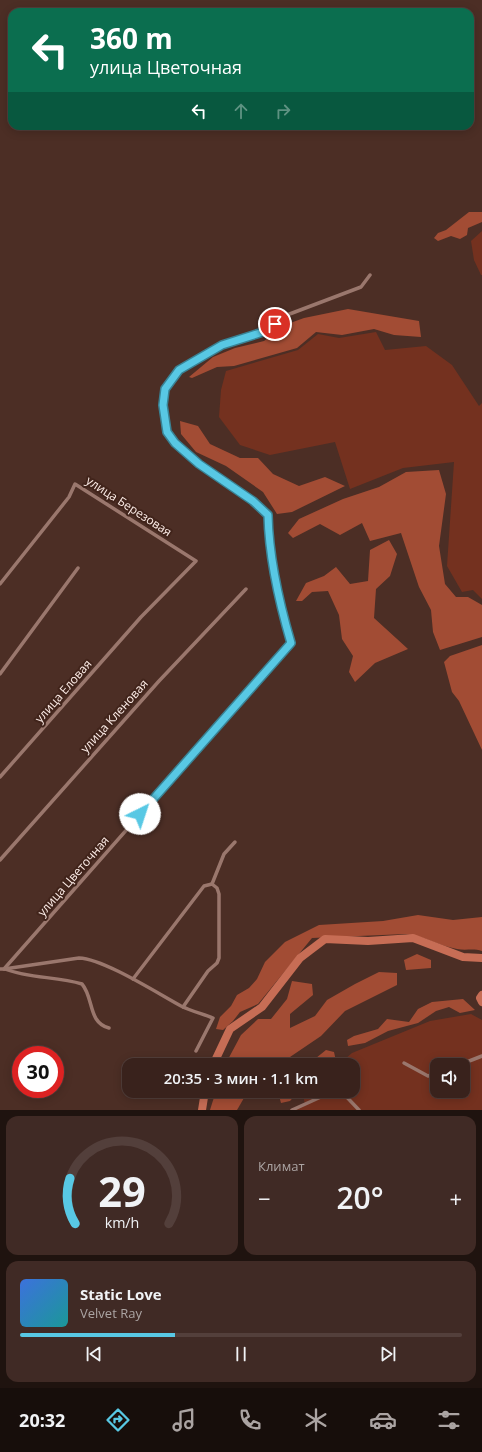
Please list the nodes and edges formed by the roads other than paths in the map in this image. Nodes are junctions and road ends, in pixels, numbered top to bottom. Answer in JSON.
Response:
{"nodes":[{"id":1,"x":370,"y":275,"type":"dead end"},
{"id":2,"x":196,"y":561,"type":"joint"},
{"id":3,"x":78,"y":568,"type":"dead end"},
{"id":4,"x":0,"y":584,"type":"edge"},
{"id":5,"x":246,"y":589,"type":"dead end"},
{"id":6,"x":0,"y":674,"type":"edge"},
{"id":7,"x":0,"y":777,"type":"edge"},
{"id":8,"x":235,"y":842,"type":"dead end"},
{"id":9,"x":0,"y":860,"type":"edge"},
{"id":10,"x":212,"y":884,"type":"junction"},
{"id":11,"x":2,"y":969,"type":"edge"},
{"id":12,"x":133,"y":979,"type":"junction"},
{"id":13,"x":183,"y":1007,"type":"junction"},
{"id":14,"x":109,"y":1028,"type":"dead end"},
{"id":15,"x":196,"y":1052,"type":"dead end"},
{"id":16,"x":482,"y":1056,"type":"edge"},
{"id":17,"x":470,"y":1060,"type":"edge"},
{"id":18,"x":404,"y":1063,"type":"dead end"},
{"id":19,"x":430,"y":1075,"type":"edge"},
{"id":20,"x":319,"y":1098,"type":"edge"},
{"id":21,"x":348,"y":1098,"type":"edge"},
{"id":22,"x":292,"y":1110,"type":"edge"},
{"id":23,"x":359,"y":1110,"type":"edge"}],
"edges":[{"from":1,"to":11,"type":"street","name":"улица Цветочная"},
{"from":2,"to":4,"type":"street","name":"улица Березовая"},
{"from":2,"to":7,"type":"street","name":"улица Еловая"},
{"from":3,"to":6,"type":"street"},
{"from":5,"to":9,"type":"street","name":"улица Кленовая"},
{"from":8,"to":10,"type":"street"},
{"from":10,"to":12,"type":"street"},
{"from":10,"to":13,"type":"street"},
{"from":11,"to":12,"type":"street"},
{"from":11,"to":14,"type":"street"},
{"from":12,"to":13,"type":"street"},
{"from":13,"to":15,"type":"street"},
{"from":16,"to":17,"type":"street"},
{"from":18,"to":19,"type":"street"},
{"from":20,"to":22,"type":"street"},
{"from":21,"to":23,"type":"street"}]}
